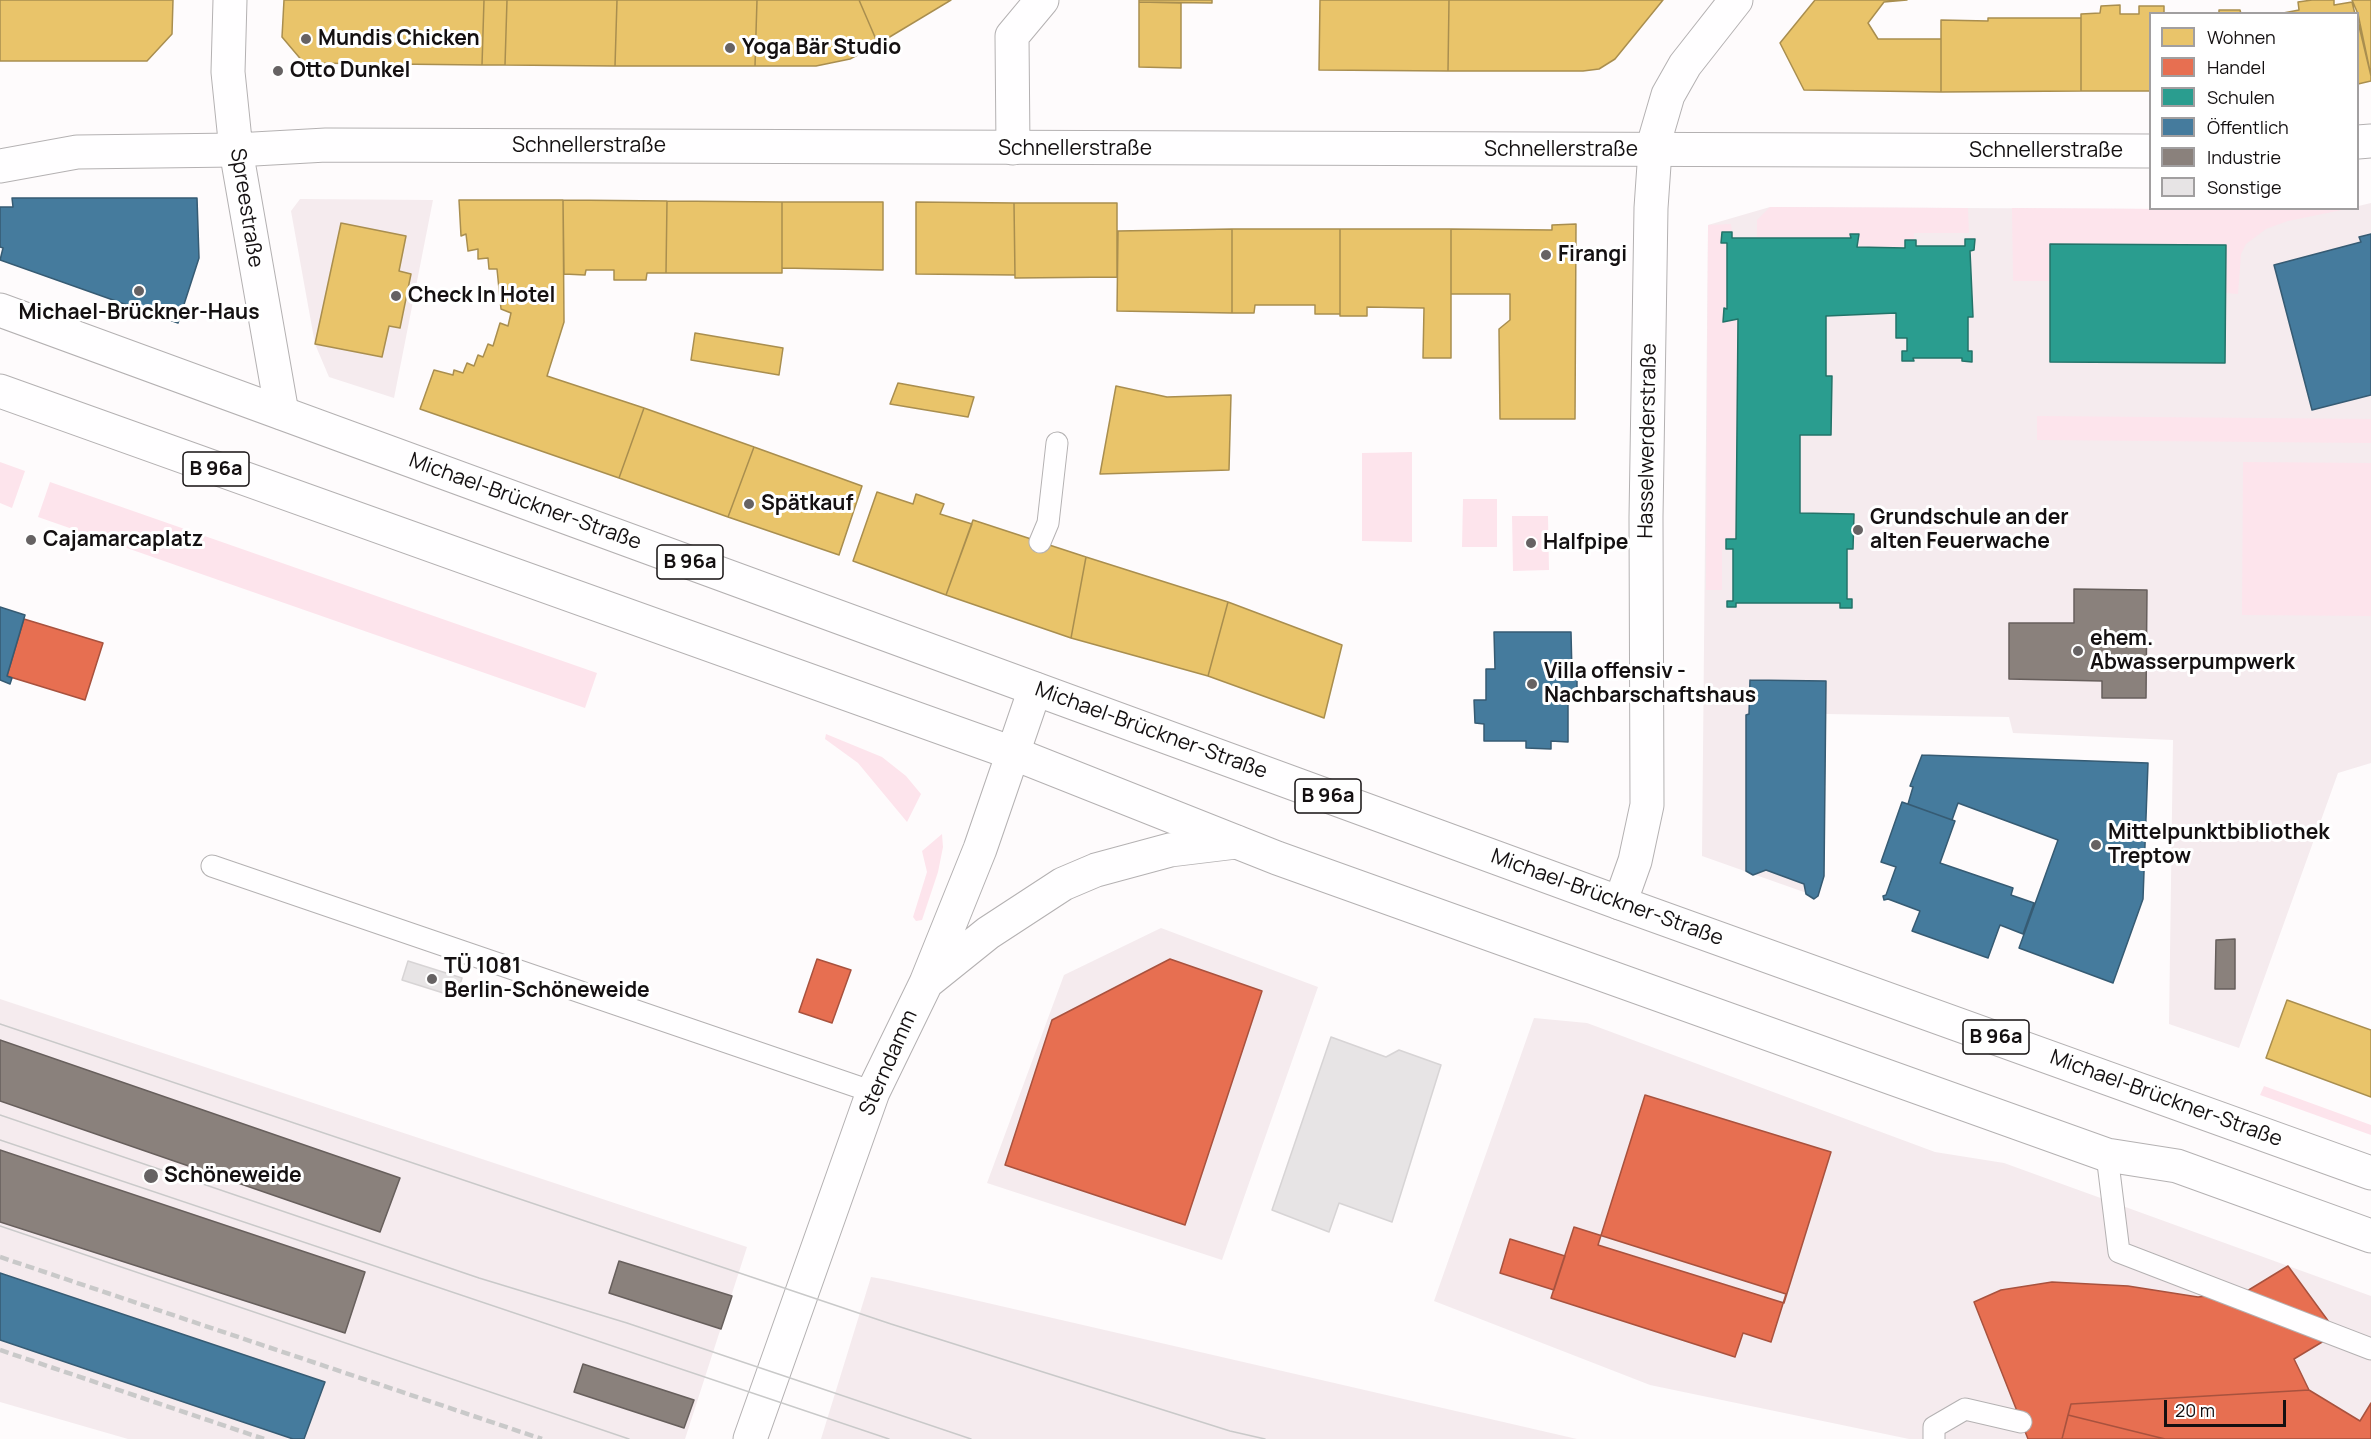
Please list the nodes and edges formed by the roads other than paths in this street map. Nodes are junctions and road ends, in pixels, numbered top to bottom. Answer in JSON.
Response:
{"nodes":[{"id":1,"x":230,"y":0,"type":"edge"},
{"id":2,"x":1042,"y":0,"type":"edge"},
{"id":3,"x":1736,"y":0,"type":"edge"},
{"id":4,"x":1013,"y":148,"type":"junction"},
{"id":5,"x":236,"y":150,"type":"junction"},
{"id":6,"x":1655,"y":150,"type":"junction"},
{"id":7,"x":2149,"y":151,"type":"edge"},
{"id":8,"x":0,"y":166,"type":"edge"},
{"id":9,"x":0,"y":310,"type":"edge"},
{"id":10,"x":0,"y":391,"type":"edge"},
{"id":11,"x":282,"y":413,"type":"junction"},
{"id":12,"x":1057,"y":443,"type":"dead end"},
{"id":13,"x":1040,"y":542,"type":"dead end"},
{"id":14,"x":1035,"y":689,"type":"junction"},
{"id":15,"x":1015,"y":754,"type":"junction"},
{"id":16,"x":1236,"y":842,"type":"junction"},
{"id":17,"x":212,"y":866,"type":"dead end"},
{"id":18,"x":1620,"y":903,"type":"junction"},
{"id":19,"x":926,"y":983,"type":"junction"},
{"id":20,"x":873,"y":1092,"type":"junction"},
{"id":21,"x":2107,"y":1155,"type":"junction"},
{"id":22,"x":2371,"y":1173,"type":"edge"},
{"id":23,"x":2371,"y":1236,"type":"edge"},
{"id":24,"x":2371,"y":1349,"type":"edge"},
{"id":25,"x":2021,"y":1422,"type":"dead end"},
{"id":26,"x":750,"y":1439,"type":"edge"},
{"id":27,"x":1934,"y":1439,"type":"edge"}],
"edges":[{"from":1,"to":5,"type":"main road","name":"Spreestraße"},
{"from":2,"to":4,"type":"main road"},
{"from":3,"to":6,"type":"main road","name":"Hasselwerderstraße"},
{"from":4,"to":5,"type":"main road","name":"Schnellerstraße"},
{"from":4,"to":6,"type":"main road","name":"Schnellerstraße"},
{"from":5,"to":8,"type":"main road","name":"Schnellerstraße"},
{"from":5,"to":11,"type":"main road","name":"Spreestraße"},
{"from":6,"to":7,"type":"main road","name":"Schnellerstraße"},
{"from":6,"to":18,"type":"main road","name":"Hasselwerderstraße"},
{"from":9,"to":11,"type":"main road","name":"Michael-Brückner-Straße","number":"B 96a"},
{"from":10,"to":15,"type":"main road","number":"B 96a"},
{"from":11,"to":14,"type":"main road","name":"Michael-Brückner-Straße","number":"B 96a"},
{"from":12,"to":13,"type":"lane"},
{"from":14,"to":15,"type":"main road","name":"Sterndamm"},
{"from":14,"to":18,"type":"main road","name":"Michael-Brückner-Straße","number":"B 96a"},
{"from":15,"to":16,"type":"main road","number":"B 96a"},
{"from":15,"to":19,"type":"main road","name":"Sterndamm"},
{"from":16,"to":19,"type":"main road"},
{"from":16,"to":21,"type":"main road","number":"B 96a"},
{"from":17,"to":20,"type":"lane"},
{"from":18,"to":22,"type":"main road","name":"Michael-Brückner-Straße","number":"B 96a"},
{"from":19,"to":20,"type":"main road","name":"Sterndamm"},
{"from":20,"to":26,"type":"main road","name":"Sterndamm"},
{"from":21,"to":23,"type":"main road","number":"B 96a"},
{"from":21,"to":24,"type":"lane"},
{"from":25,"to":27,"type":"lane"}]}
